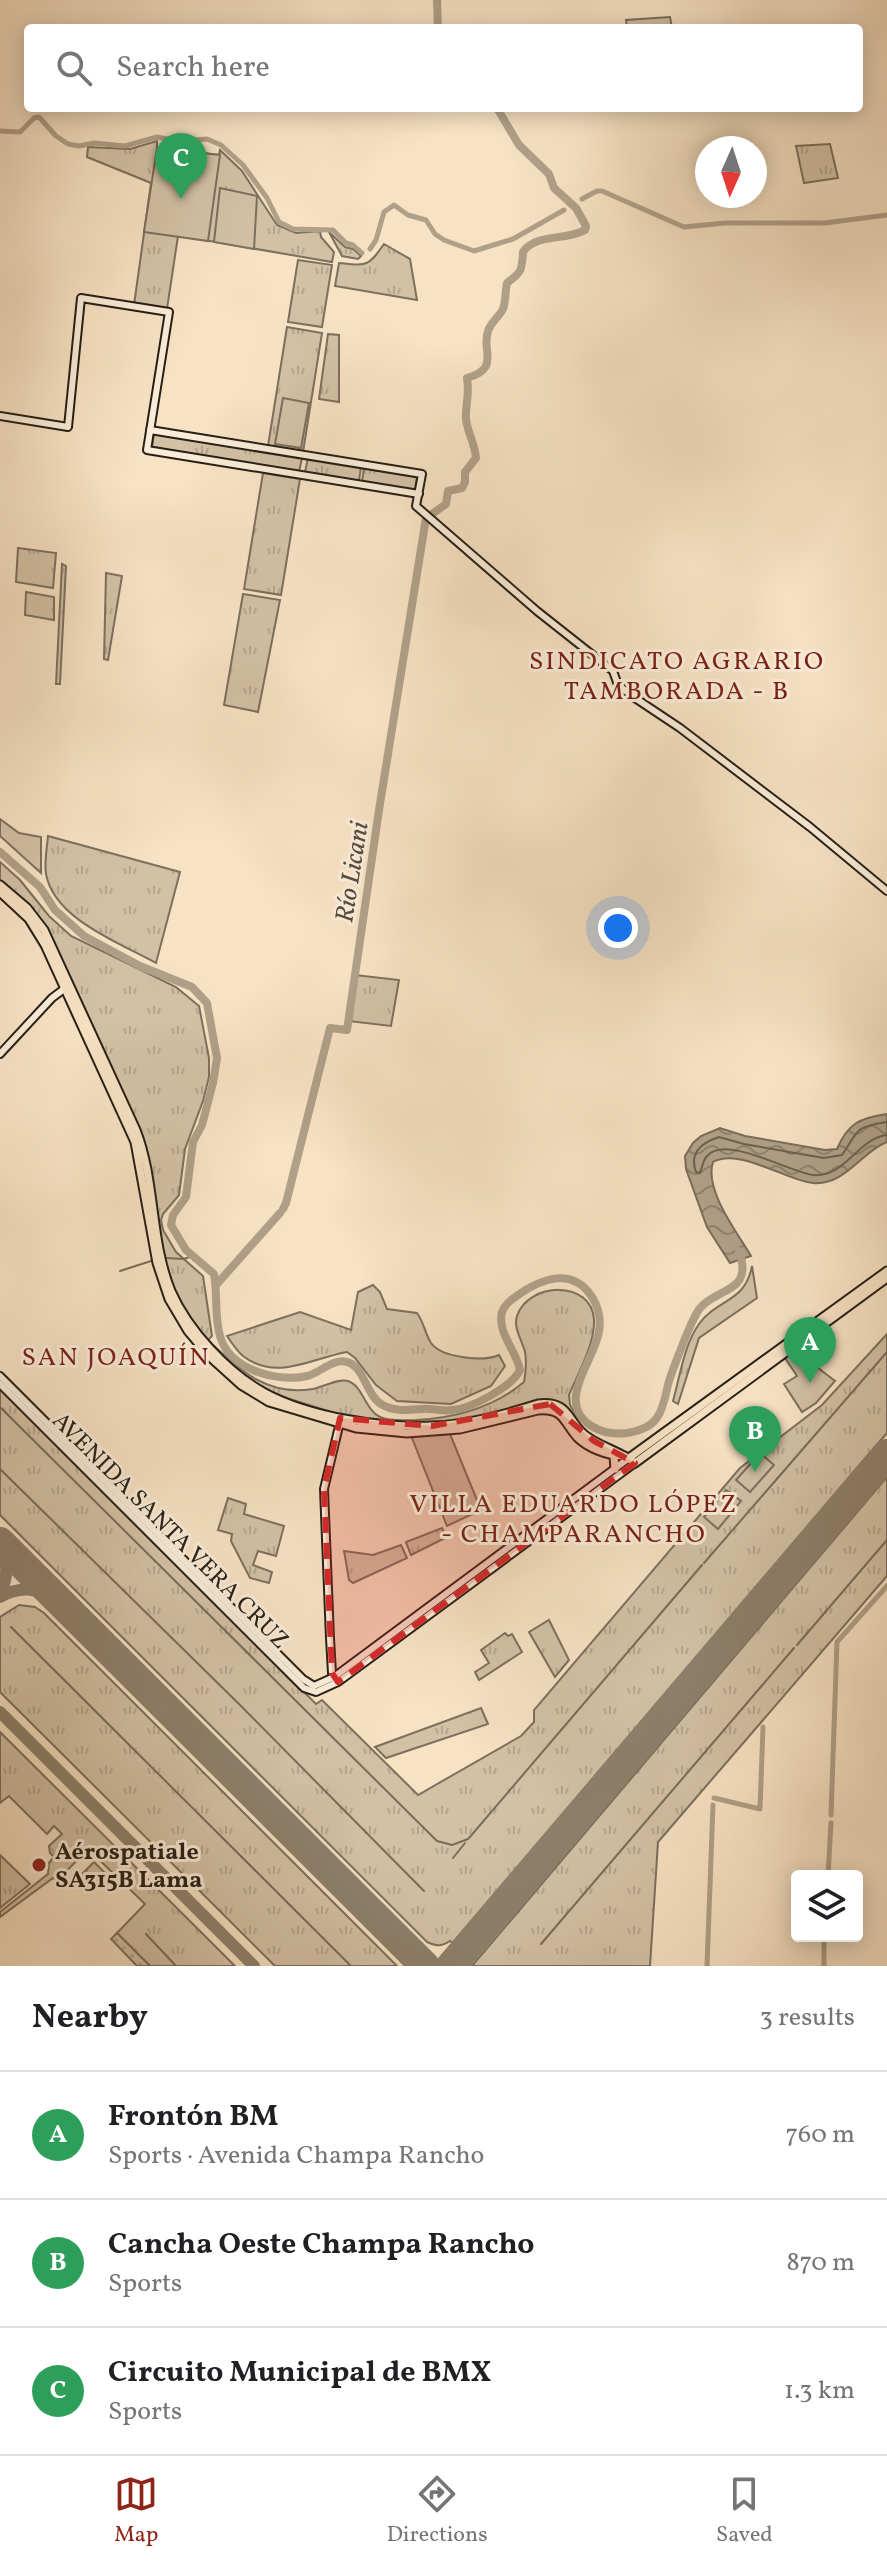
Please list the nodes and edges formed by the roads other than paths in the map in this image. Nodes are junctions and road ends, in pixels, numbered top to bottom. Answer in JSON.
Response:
{"nodes":[{"id":1,"x":0,"y":416,"type":"edge"},
{"id":2,"x":150,"y":430,"type":"junction"},
{"id":3,"x":419,"y":494,"type":"junction"},
{"id":4,"x":0,"y":885,"type":"edge"},
{"id":5,"x":887,"y":891,"type":"edge"},
{"id":6,"x":0,"y":892,"type":"edge"},
{"id":7,"x":67,"y":986,"type":"junction"},
{"id":8,"x":0,"y":1054,"type":"edge"},
{"id":9,"x":887,"y":1271,"type":"edge"},
{"id":10,"x":887,"y":1278,"type":"edge"},
{"id":11,"x":837,"y":1311,"type":"junction"},
{"id":12,"x":0,"y":1376,"type":"edge"},
{"id":13,"x":0,"y":1384,"type":"edge"},
{"id":14,"x":340,"y":1421,"type":"junction"},
{"id":15,"x":614,"y":1456,"type":"junction"},
{"id":16,"x":629,"y":1459,"type":"junction"},
{"id":17,"x":615,"y":1469,"type":"junction"},
{"id":18,"x":336,"y":1680,"type":"junction"},
{"id":19,"x":320,"y":1688,"type":"junction"}],
"edges":[{"from":1,"to":2,"type":"main road"},
{"from":2,"to":3,"type":"main road"},
{"from":2,"to":3,"type":"main road"},
{"from":3,"to":5,"type":"main road"},
{"from":4,"to":7,"type":"main road"},
{"from":6,"to":7,"type":"main road"},
{"from":7,"to":8,"type":"main road"},
{"from":7,"to":14,"type":"main road"},
{"from":9,"to":11,"type":"main road"},
{"from":10,"to":11,"type":"main road"},
{"from":11,"to":16,"type":"main road"},
{"from":12,"to":19,"type":"main road","name":"AVENIDA SANTA VERA CRUZ"},
{"from":13,"to":19,"type":"main road","name":"AVENIDA SANTA VERA CRUZ"},
{"from":14,"to":15,"type":"main road"},
{"from":14,"to":16,"type":"main road"},
{"from":14,"to":18,"type":"main road"},
{"from":15,"to":16,"type":"main road"},
{"from":15,"to":17,"type":"main road"},
{"from":16,"to":17,"type":"main road"},
{"from":16,"to":18,"type":"main road"},
{"from":17,"to":18,"type":"main road"},
{"from":18,"to":19,"type":"main road"}]}
